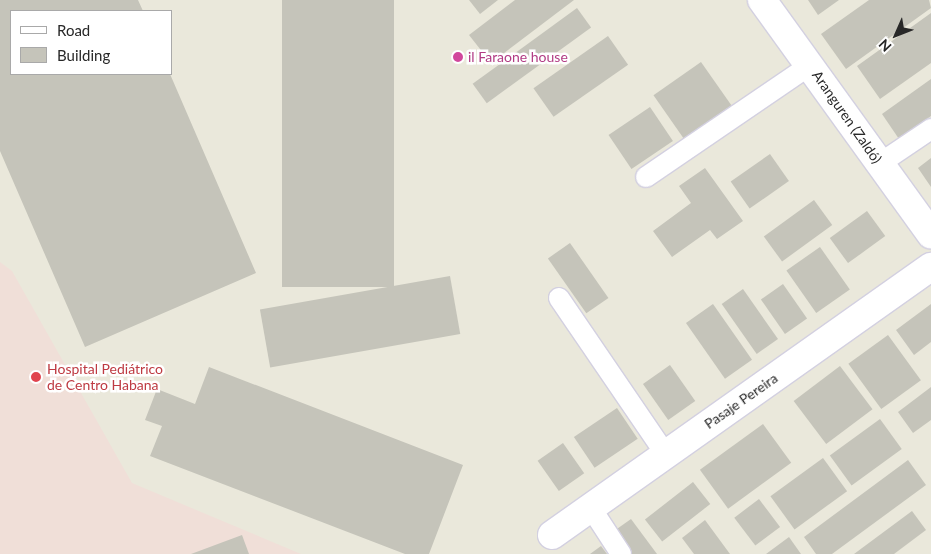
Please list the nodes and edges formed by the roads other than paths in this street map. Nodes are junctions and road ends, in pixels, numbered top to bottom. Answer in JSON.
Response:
{"nodes":[{"id":1,"x":762,"y":0,"type":"edge"},
{"id":2,"x":810,"y":65,"type":"junction"},
{"id":3,"x":931,"y":129,"type":"edge"},
{"id":4,"x":879,"y":164,"type":"junction"},
{"id":5,"x":646,"y":177,"type":"dead end"},
{"id":6,"x":931,"y":234,"type":"edge"},
{"id":7,"x":931,"y":267,"type":"edge"},
{"id":8,"x":559,"y":298,"type":"dead end"},
{"id":9,"x":666,"y":455,"type":"junction"},
{"id":10,"x":591,"y":508,"type":"junction"},
{"id":11,"x":552,"y":535,"type":"dead end"},
{"id":12,"x":621,"y":554,"type":"edge"}],
"edges":[{"from":1,"to":2,"type":"street","name":"Aranguren (Zaldó)"},
{"from":2,"to":4,"type":"street","name":"Aranguren (Zaldó)"},
{"from":2,"to":5,"type":"lane"},
{"from":3,"to":4,"type":"lane"},
{"from":4,"to":6,"type":"street","name":"Aranguren (Zaldó)"},
{"from":7,"to":9,"type":"street","name":"Pasaje Pereira"},
{"from":8,"to":9,"type":"lane"},
{"from":9,"to":10,"type":"street","name":"Pasaje Pereira"},
{"from":10,"to":11,"type":"street","name":"Pasaje Pereira"},
{"from":10,"to":12,"type":"lane"}]}
